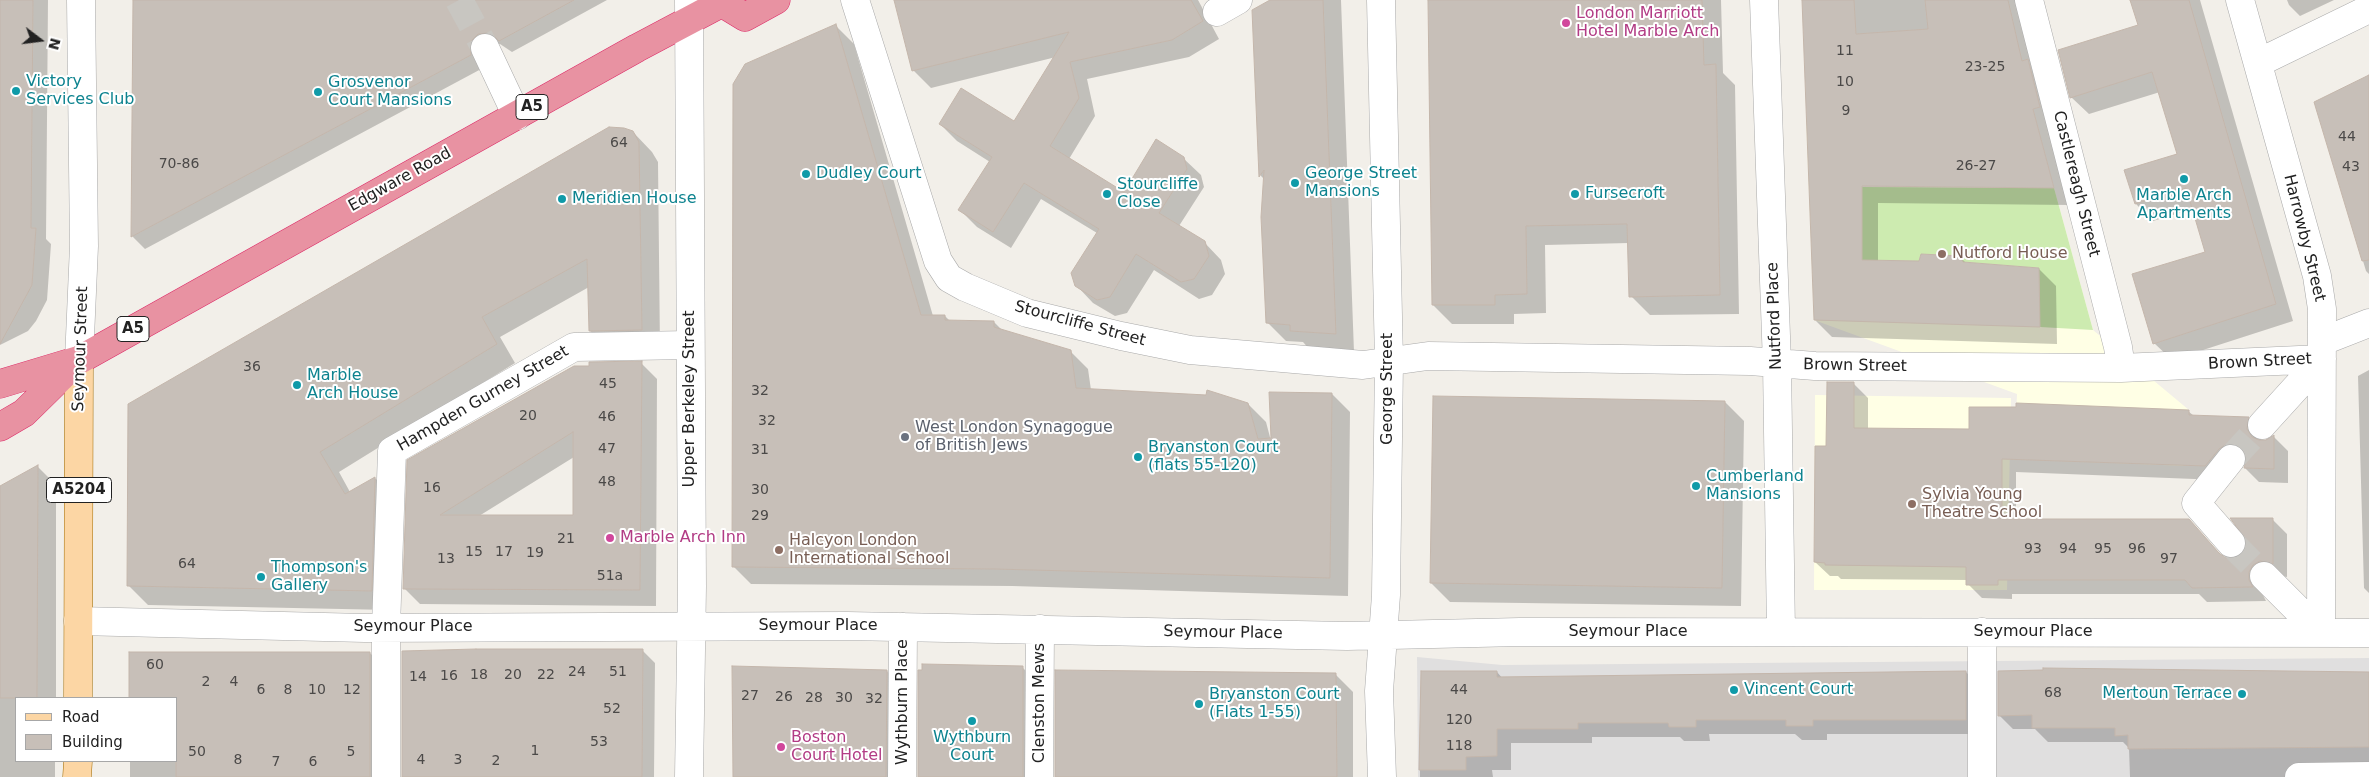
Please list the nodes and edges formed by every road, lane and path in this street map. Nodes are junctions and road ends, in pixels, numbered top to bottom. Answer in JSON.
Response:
{"nodes":[{"id":1,"x":81,"y":0,"type":"edge"},
{"id":2,"x":776,"y":0,"type":"edge"},
{"id":3,"x":855,"y":0,"type":"edge"},
{"id":4,"x":1381,"y":0,"type":"edge"},
{"id":5,"x":1764,"y":0,"type":"edge"},
{"id":6,"x":2029,"y":0,"type":"edge"},
{"id":7,"x":2240,"y":0,"type":"edge"},
{"id":8,"x":723,"y":2,"type":"edge"},
{"id":9,"x":2369,"y":9,"type":"edge"},
{"id":10,"x":689,"y":10,"type":"edge"},
{"id":11,"x":484,"y":48,"type":"tunnel mouth"},
{"id":12,"x":2258,"y":63,"type":"junction"},
{"id":13,"x":516,"y":116,"type":"junction"},
{"id":14,"x":2369,"y":323,"type":"edge"},
{"id":15,"x":690,"y":345,"type":"junction"},
{"id":16,"x":2323,"y":350,"type":"junction"},
{"id":17,"x":79,"y":360,"type":"junction"},
{"id":18,"x":1389,"y":362,"type":"junction"},
{"id":19,"x":1777,"y":364,"type":"junction"},
{"id":20,"x":2121,"y":368,"type":"junction"},
{"id":21,"x":0,"y":384,"type":"edge"},
{"id":22,"x":2262,"y":425,"type":"tunnel mouth"},
{"id":23,"x":0,"y":427,"type":"edge"},
{"id":24,"x":2231,"y":459,"type":"tunnel mouth"},
{"id":25,"x":2231,"y":543,"type":"tunnel mouth"},
{"id":26,"x":2264,"y":576,"type":"tunnel mouth"},
{"id":27,"x":78,"y":621,"type":"junction"},
{"id":28,"x":691,"y":625,"type":"junction"},
{"id":29,"x":904,"y":627,"type":"junction"},
{"id":30,"x":386,"y":628,"type":"junction"},
{"id":31,"x":1040,"y":629,"type":"junction"},
{"id":32,"x":1781,"y":632,"type":"junction"},
{"id":33,"x":1982,"y":632,"type":"junction"},
{"id":34,"x":2321,"y":633,"type":"junction"},
{"id":35,"x":2369,"y":633,"type":"edge"},
{"id":36,"x":1383,"y":636,"type":"junction"},
{"id":37,"x":78,"y":697,"type":"edge"},
{"id":38,"x":78,"y":762,"type":"edge"},
{"id":39,"x":2369,"y":776,"type":"edge"},
{"id":40,"x":78,"y":777,"type":"edge"},
{"id":41,"x":386,"y":777,"type":"edge"},
{"id":42,"x":689,"y":777,"type":"edge"},
{"id":43,"x":902,"y":777,"type":"edge"},
{"id":44,"x":1039,"y":777,"type":"edge"},
{"id":45,"x":1382,"y":777,"type":"edge"},
{"id":46,"x":1982,"y":777,"type":"edge"},
{"id":47,"x":2299,"y":777,"type":"edge"}],
"edges":[{"from":1,"to":17,"type":"street","name":"Seymour Street"},
{"from":2,"to":8,"type":"highway","name":"Edgware Road","number":"A5"},
{"from":3,"to":18,"type":"street","name":"Stourcliffe Street"},
{"from":4,"to":18,"type":"street","name":"George Street"},
{"from":5,"to":19,"type":"street","name":"Nutford Place"},
{"from":6,"to":20,"type":"street","name":"Castlereagh Street"},
{"from":7,"to":12,"type":"street","name":"Harrowby Street"},
{"from":8,"to":10,"type":"highway","name":"Edgware Road","number":"A5"},
{"from":9,"to":12,"type":"street"},
{"from":10,"to":13,"type":"highway","name":"Edgware Road","number":"A5"},
{"from":10,"to":15,"type":"street","name":"Upper Berkeley Street"},
{"from":11,"to":13,"type":"street"},
{"from":12,"to":16,"type":"street","name":"Harrowby Street"},
{"from":13,"to":17,"type":"highway","name":"Edgware Road","number":"A5"},
{"from":14,"to":16,"type":"street"},
{"from":15,"to":28,"type":"street","name":"Upper Berkeley Street"},
{"from":15,"to":30,"type":"street","name":"Hampden Gurney Street"},
{"from":16,"to":20,"type":"street","name":"Brown Street"},
{"from":16,"to":22,"type":"street"},
{"from":16,"to":34,"type":"street","name":"Harrowby Street"},
{"from":17,"to":21,"type":"highway","name":"Edgware Road","number":"A5"},
{"from":17,"to":23,"type":"highway","name":"Edgware Road","number":"A5"},
{"from":17,"to":27,"type":"main road","name":"Seymour Street","number":"A5204"},
{"from":18,"to":19,"type":"street","name":"Brown Street"},
{"from":18,"to":36,"type":"street","name":"George Street"},
{"from":19,"to":20,"type":"street","name":"Brown Street"},
{"from":19,"to":32,"type":"street","name":"Nutford Place"},
{"from":24,"to":25,"type":"street"},
{"from":26,"to":34,"type":"street"},
{"from":27,"to":30,"type":"street","name":"Seymour Place"},
{"from":27,"to":37,"type":"main road","name":"Seymour Street","number":"A5204"},
{"from":28,"to":29,"type":"street","name":"Seymour Place"},
{"from":28,"to":30,"type":"street","name":"Seymour Place"},
{"from":28,"to":42,"type":"street","name":"Upper Berkeley Street"},
{"from":29,"to":31,"type":"street","name":"Seymour Place"},
{"from":29,"to":43,"type":"street","name":"Wythburn Place"},
{"from":30,"to":41,"type":"street"},
{"from":31,"to":36,"type":"street","name":"Seymour Place"},
{"from":31,"to":44,"type":"street","name":"Clenston Mews"},
{"from":32,"to":33,"type":"street","name":"Seymour Place"},
{"from":32,"to":36,"type":"street","name":"Seymour Place"},
{"from":33,"to":34,"type":"street","name":"Seymour Place"},
{"from":33,"to":46,"type":"street"},
{"from":34,"to":35,"type":"street","name":"Seymour Place"},
{"from":36,"to":45,"type":"street","name":"George Street"},
{"from":38,"to":40,"type":"main road"},
{"from":39,"to":47,"type":"street"}]}
